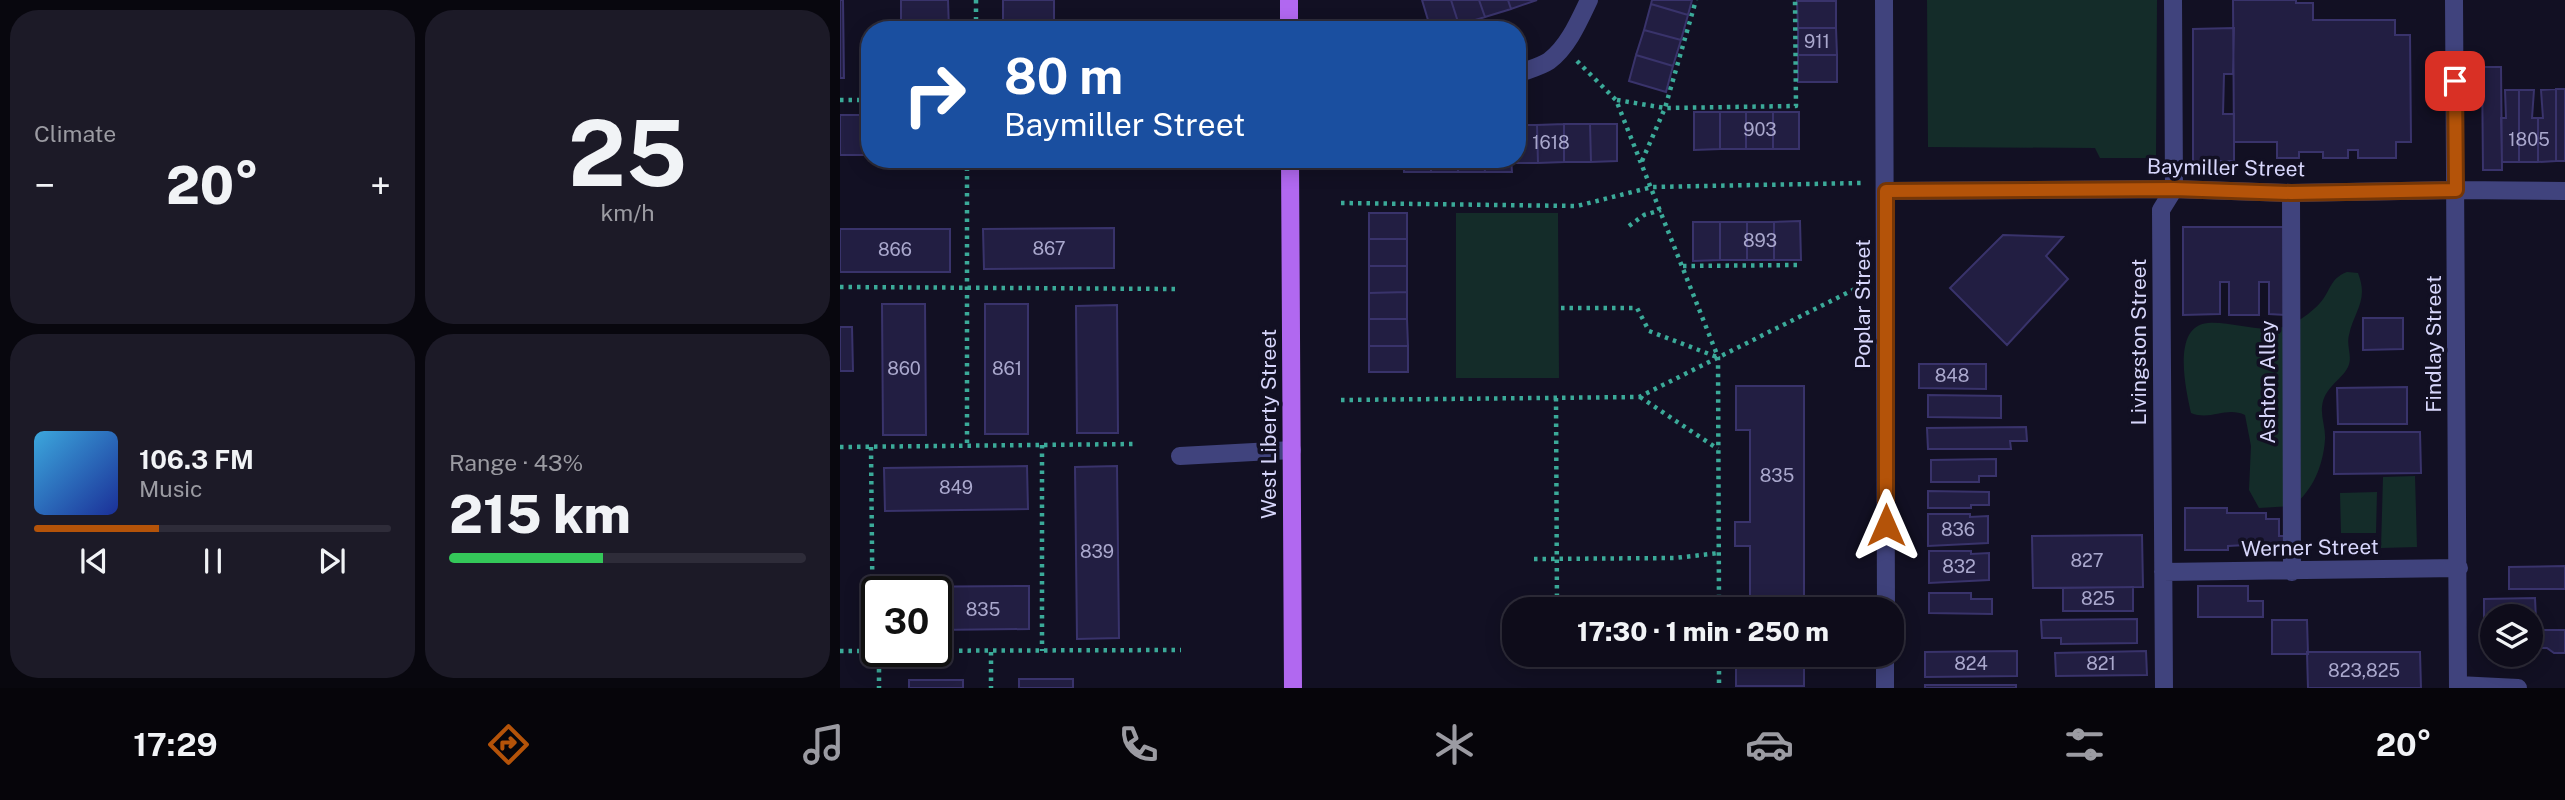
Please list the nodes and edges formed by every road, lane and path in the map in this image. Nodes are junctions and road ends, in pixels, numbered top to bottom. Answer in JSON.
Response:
{"nodes":[{"id":1,"x":976,"y":0,"type":"edge"},
{"id":2,"x":1289,"y":0,"type":"edge"},
{"id":3,"x":1589,"y":0,"type":"edge"},
{"id":4,"x":1696,"y":0,"type":"edge"},
{"id":5,"x":1795,"y":0,"type":"edge"},
{"id":6,"x":1884,"y":0,"type":"edge"},
{"id":7,"x":2173,"y":0,"type":"edge"},
{"id":8,"x":2454,"y":0,"type":"edge"},
{"id":9,"x":976,"y":21,"type":"edge"},
{"id":10,"x":1289,"y":21,"type":"edge"},
{"id":11,"x":1562,"y":47,"type":"junction"},
{"id":12,"x":1526,"y":70,"type":"edge"},
{"id":13,"x":840,"y":100,"type":"edge"},
{"id":14,"x":861,"y":100,"type":"edge"},
{"id":15,"x":1616,"y":100,"type":"junction"},
{"id":16,"x":1665,"y":108,"type":"junction"},
{"id":17,"x":1642,"y":161,"type":"junction"},
{"id":18,"x":967,"y":168,"type":"edge"},
{"id":19,"x":1290,"y":168,"type":"edge"},
{"id":20,"x":1861,"y":183,"type":"dead end"},
{"id":21,"x":1652,"y":187,"type":"junction"},
{"id":22,"x":2174,"y":189,"type":"junction"},
{"id":23,"x":2456,"y":190,"type":"junction"},
{"id":24,"x":1886,"y":191,"type":"junction"},
{"id":25,"x":2565,"y":191,"type":"edge"},
{"id":26,"x":2291,"y":193,"type":"junction"},
{"id":27,"x":1341,"y":203,"type":"dead end"},
{"id":28,"x":1661,"y":210,"type":"junction"},
{"id":29,"x":1629,"y":226,"type":"dead end"},
{"id":30,"x":1798,"y":265,"type":"dead end"},
{"id":31,"x":1683,"y":266,"type":"junction"},
{"id":32,"x":1861,"y":286,"type":"dead end"},
{"id":33,"x":840,"y":287,"type":"edge"},
{"id":34,"x":968,"y":288,"type":"junction"},
{"id":35,"x":1179,"y":289,"type":"dead end"},
{"id":36,"x":1561,"y":307,"type":"dead end"},
{"id":37,"x":1718,"y":357,"type":"junction"},
{"id":38,"x":1639,"y":397,"type":"junction"},
{"id":39,"x":1556,"y":398,"type":"junction"},
{"id":40,"x":1341,"y":400,"type":"dead end"},
{"id":41,"x":1133,"y":444,"type":"dead end"},
{"id":42,"x":967,"y":445,"type":"junction"},
{"id":43,"x":1042,"y":445,"type":"junction"},
{"id":44,"x":840,"y":447,"type":"edge"},
{"id":45,"x":871,"y":447,"type":"junction"},
{"id":46,"x":1718,"y":449,"type":"junction"},
{"id":47,"x":1292,"y":450,"type":"junction"},
{"id":48,"x":1180,"y":456,"type":"dead end"},
{"id":49,"x":1718,"y":553,"type":"junction"},
{"id":50,"x":1534,"y":559,"type":"dead end"},
{"id":51,"x":1556,"y":559,"type":"junction"},
{"id":52,"x":2459,"y":568,"type":"junction"},
{"id":53,"x":2163,"y":572,"type":"junction"},
{"id":54,"x":2292,"y":572,"type":"junction"},
{"id":55,"x":874,"y":576,"type":"edge"},
{"id":56,"x":1557,"y":597,"type":"edge"},
{"id":57,"x":1719,"y":597,"type":"edge"},
{"id":58,"x":1886,"y":597,"type":"edge"},
{"id":59,"x":1181,"y":650,"type":"dead end"},
{"id":60,"x":840,"y":651,"type":"edge"},
{"id":61,"x":861,"y":651,"type":"edge"},
{"id":62,"x":1042,"y":651,"type":"junction"},
{"id":63,"x":952,"y":652,"type":"edge"},
{"id":64,"x":991,"y":652,"type":"junction"},
{"id":65,"x":877,"y":667,"type":"edge"},
{"id":66,"x":1719,"y":667,"type":"edge"},
{"id":67,"x":1885,"y":667,"type":"edge"},
{"id":68,"x":2458,"y":686,"type":"edge"},
{"id":69,"x":879,"y":688,"type":"edge"},
{"id":70,"x":991,"y":688,"type":"edge"},
{"id":71,"x":1293,"y":688,"type":"edge"},
{"id":72,"x":1719,"y":688,"type":"edge"},
{"id":73,"x":1885,"y":688,"type":"edge"},
{"id":74,"x":2164,"y":688,"type":"edge"},
{"id":75,"x":2518,"y":688,"type":"edge"}],
"edges":[{"from":1,"to":9,"type":"path"},
{"from":2,"to":10,"type":"main road"},
{"from":3,"to":11,"type":"street"},
{"from":4,"to":16,"type":"path"},
{"from":5,"to":16,"type":"path"},
{"from":6,"to":24,"type":"street","name":"Poplar Street"},
{"from":7,"to":22,"type":"street","name":"Livingston Street"},
{"from":8,"to":23,"type":"street","name":"Findlay Street"},
{"from":11,"to":12,"type":"street"},
{"from":11,"to":15,"type":"path"},
{"from":13,"to":14,"type":"path"},
{"from":15,"to":16,"type":"path"},
{"from":15,"to":17,"type":"path"},
{"from":16,"to":17,"type":"path"},
{"from":17,"to":21,"type":"path"},
{"from":18,"to":34,"type":"path"},
{"from":19,"to":47,"type":"main road","name":"West Liberty Street"},
{"from":20,"to":21,"type":"path"},
{"from":21,"to":27,"type":"path"},
{"from":21,"to":28,"type":"path"},
{"from":22,"to":24,"type":"street","name":"Baymiller Street"},
{"from":22,"to":26,"type":"street","name":"Baymiller Street"},
{"from":22,"to":53,"type":"street","name":"Livingston Street"},
{"from":23,"to":25,"type":"street","name":"Baymiller Street"},
{"from":23,"to":26,"type":"street","name":"Baymiller Street"},
{"from":23,"to":52,"type":"street","name":"Findlay Street"},
{"from":24,"to":58,"type":"street","name":"Poplar Street"},
{"from":26,"to":54,"type":"street","name":"Ashton Alley"},
{"from":28,"to":29,"type":"path"},
{"from":28,"to":31,"type":"path"},
{"from":30,"to":31,"type":"path"},
{"from":31,"to":37,"type":"path"},
{"from":32,"to":37,"type":"path"},
{"from":33,"to":34,"type":"path"},
{"from":34,"to":35,"type":"path"},
{"from":34,"to":42,"type":"path"},
{"from":36,"to":37,"type":"path"},
{"from":37,"to":38,"type":"path"},
{"from":37,"to":46,"type":"path"},
{"from":38,"to":39,"type":"path"},
{"from":38,"to":46,"type":"path"},
{"from":39,"to":40,"type":"path"},
{"from":39,"to":51,"type":"path"},
{"from":41,"to":43,"type":"path"},
{"from":42,"to":43,"type":"path"},
{"from":42,"to":45,"type":"path"},
{"from":43,"to":62,"type":"path"},
{"from":44,"to":45,"type":"path"},
{"from":45,"to":55,"type":"path"},
{"from":46,"to":49,"type":"path"},
{"from":47,"to":48,"type":"street"},
{"from":47,"to":71,"type":"main road","name":"West Liberty Street"},
{"from":49,"to":51,"type":"path"},
{"from":49,"to":57,"type":"path"},
{"from":50,"to":51,"type":"path"},
{"from":51,"to":56,"type":"path"},
{"from":52,"to":54,"type":"street","name":"Werner Street"},
{"from":52,"to":68,"type":"street","name":"Findlay Street"},
{"from":53,"to":54,"type":"street","name":"Werner Street"},
{"from":53,"to":74,"type":"street","name":"Livingston Street"},
{"from":59,"to":62,"type":"path"},
{"from":60,"to":61,"type":"path"},
{"from":62,"to":64,"type":"path"},
{"from":63,"to":64,"type":"path"},
{"from":64,"to":70,"type":"path"},
{"from":65,"to":69,"type":"path"},
{"from":66,"to":72,"type":"path"},
{"from":67,"to":73,"type":"street"},
{"from":68,"to":75,"type":"street"}]}
